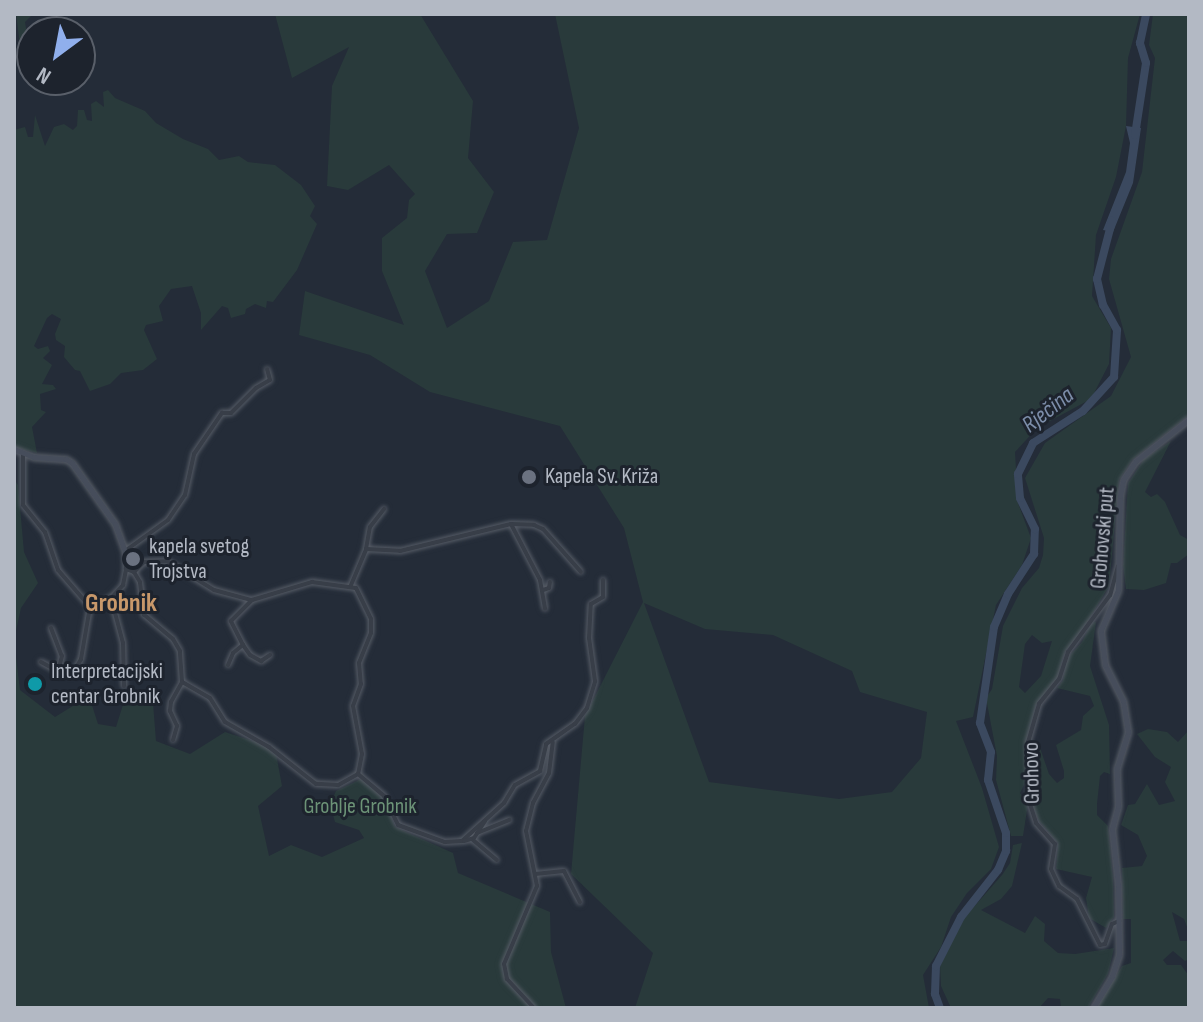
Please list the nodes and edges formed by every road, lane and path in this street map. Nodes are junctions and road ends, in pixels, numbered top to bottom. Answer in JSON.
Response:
{"nodes":[{"id":1,"x":267,"y":369,"type":"dead end"},
{"id":2,"x":1189,"y":419,"type":"edge"},
{"id":3,"x":14,"y":449,"type":"edge"},
{"id":4,"x":23,"y":454,"type":"junction"},
{"id":5,"x":384,"y":509,"type":"dead end"},
{"id":6,"x":511,"y":524,"type":"junction"},
{"id":7,"x":366,"y":549,"type":"junction"},
{"id":8,"x":125,"y":551,"type":"junction"},
{"id":9,"x":1119,"y":566,"type":"junction"},
{"id":10,"x":126,"y":569,"type":"junction"},
{"id":11,"x":134,"y":572,"type":"junction"},
{"id":12,"x":581,"y":572,"type":"dead end"},
{"id":13,"x":603,"y":580,"type":"dead end"},
{"id":14,"x":550,"y":582,"type":"dead end"},
{"id":15,"x":351,"y":585,"type":"junction"},
{"id":16,"x":542,"y":590,"type":"junction"},
{"id":17,"x":111,"y":598,"type":"junction"},
{"id":18,"x":252,"y":600,"type":"junction"},
{"id":19,"x":90,"y":607,"type":"junction"},
{"id":20,"x":545,"y":609,"type":"dead end"},
{"id":21,"x":51,"y":628,"type":"dead end"},
{"id":22,"x":243,"y":645,"type":"junction"},
{"id":23,"x":270,"y":655,"type":"dead end"},
{"id":24,"x":41,"y":662,"type":"dead end"},
{"id":25,"x":228,"y":665,"type":"dead end"},
{"id":26,"x":58,"y":671,"type":"junction"},
{"id":27,"x":182,"y":682,"type":"junction"},
{"id":28,"x":124,"y":686,"type":"dead end"},
{"id":29,"x":173,"y":740,"type":"dead end"},
{"id":30,"x":553,"y":742,"type":"junction"},
{"id":31,"x":358,"y":774,"type":"junction"},
{"id":32,"x":485,"y":819,"type":"junction"},
{"id":33,"x":510,"y":820,"type":"dead end"},
{"id":34,"x":477,"y":833,"type":"junction"},
{"id":35,"x":473,"y":840,"type":"junction"},
{"id":36,"x":462,"y":841,"type":"junction"},
{"id":37,"x":497,"y":860,"type":"dead end"},
{"id":38,"x":535,"y":874,"type":"junction"},
{"id":39,"x":580,"y":902,"type":"dead end"},
{"id":40,"x":1119,"y":921,"type":"junction"},
{"id":41,"x":534,"y":1008,"type":"edge"},
{"id":42,"x":1093,"y":1008,"type":"edge"}],
"edges":[{"from":1,"to":8,"type":"street"},
{"from":2,"to":9,"type":"main road","name":"Grohovski put"},
{"from":3,"to":4,"type":"main road"},
{"from":4,"to":8,"type":"main road"},
{"from":4,"to":19,"type":"street"},
{"from":5,"to":7,"type":"street"},
{"from":6,"to":7,"type":"street"},
{"from":6,"to":12,"type":"street"},
{"from":6,"to":16,"type":"street"},
{"from":7,"to":15,"type":"street"},
{"from":8,"to":10,"type":"street"},
{"from":9,"to":40,"type":"main road","name":"Grohovski put"},
{"from":9,"to":40,"type":"street","name":"Grohovo"},
{"from":10,"to":11,"type":"street"},
{"from":10,"to":17,"type":"street"},
{"from":11,"to":18,"type":"street"},
{"from":11,"to":27,"type":"street"},
{"from":13,"to":30,"type":"street"},
{"from":14,"to":16,"type":"street"},
{"from":15,"to":18,"type":"street"},
{"from":15,"to":31,"type":"street"},
{"from":16,"to":20,"type":"street"},
{"from":17,"to":19,"type":"street"},
{"from":17,"to":28,"type":"street"},
{"from":18,"to":22,"type":"street"},
{"from":19,"to":26,"type":"street"},
{"from":21,"to":26,"type":"street"},
{"from":22,"to":23,"type":"street"},
{"from":22,"to":25,"type":"street"},
{"from":24,"to":26,"type":"street"},
{"from":27,"to":29,"type":"street"},
{"from":27,"to":31,"type":"street"},
{"from":30,"to":32,"type":"street"},
{"from":30,"to":38,"type":"street"},
{"from":31,"to":36,"type":"street"},
{"from":32,"to":34,"type":"street"},
{"from":32,"to":36,"type":"street"},
{"from":33,"to":34,"type":"street"},
{"from":34,"to":35,"type":"street"},
{"from":35,"to":36,"type":"street"},
{"from":35,"to":37,"type":"street"},
{"from":38,"to":39,"type":"street"},
{"from":38,"to":41,"type":"street"},
{"from":40,"to":42,"type":"main road","name":"Grohovski put"}]}
